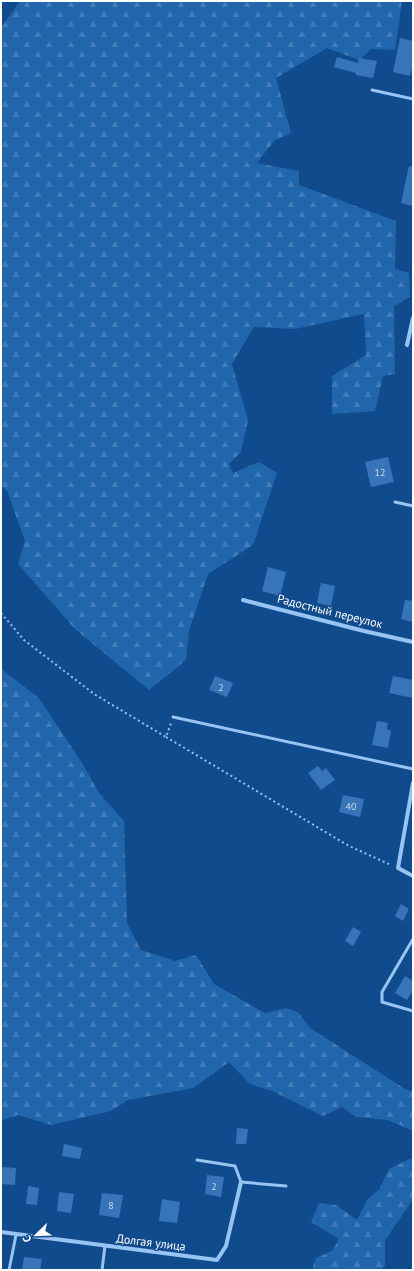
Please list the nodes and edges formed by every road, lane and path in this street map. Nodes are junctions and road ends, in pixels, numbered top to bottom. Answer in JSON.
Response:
{"nodes":[{"id":1,"x":372,"y":90,"type":"dead end"},
{"id":2,"x":413,"y":99,"type":"edge"},
{"id":3,"x":413,"y":318,"type":"edge"},
{"id":4,"x":407,"y":345,"type":"dead end"},
{"id":5,"x":395,"y":502,"type":"dead end"},
{"id":6,"x":413,"y":506,"type":"edge"},
{"id":7,"x":243,"y":600,"type":"dead end"},
{"id":8,"x":1,"y":613,"type":"edge"},
{"id":9,"x":413,"y":642,"type":"edge"},
{"id":10,"x":173,"y":717,"type":"joint"},
{"id":11,"x":166,"y":737,"type":"junction"},
{"id":12,"x":413,"y":769,"type":"edge"},
{"id":13,"x":413,"y":783,"type":"edge"},
{"id":14,"x":398,"y":868,"type":"junction"},
{"id":15,"x":413,"y":876,"type":"edge"},
{"id":16,"x":413,"y":939,"type":"edge"},
{"id":17,"x":413,"y":1011,"type":"edge"},
{"id":18,"x":197,"y":1160,"type":"dead end"},
{"id":19,"x":241,"y":1182,"type":"junction"},
{"id":20,"x":286,"y":1186,"type":"dead end"},
{"id":21,"x":1,"y":1232,"type":"edge"},
{"id":22,"x":16,"y":1235,"type":"junction"},
{"id":23,"x":105,"y":1246,"type":"junction"},
{"id":24,"x":9,"y":1270,"type":"edge"},
{"id":25,"x":102,"y":1270,"type":"edge"}],
"edges":[{"from":1,"to":2,"type":"lane"},
{"from":3,"to":4,"type":"street"},
{"from":5,"to":6,"type":"lane"},
{"from":7,"to":9,"type":"street","name":"Радостный переулок"},
{"from":8,"to":11,"type":"path"},
{"from":10,"to":11,"type":"path"},
{"from":10,"to":12,"type":"lane"},
{"from":11,"to":14,"type":"path"},
{"from":13,"to":14,"type":"street"},
{"from":14,"to":15,"type":"street"},
{"from":16,"to":17,"type":"lane"},
{"from":18,"to":19,"type":"lane"},
{"from":19,"to":20,"type":"lane"},
{"from":19,"to":23,"type":"street","name":"Долгая улица"},
{"from":21,"to":22,"type":"street","name":"Долгая улица"},
{"from":22,"to":23,"type":"street","name":"Долгая улица"},
{"from":22,"to":24,"type":"lane"},
{"from":23,"to":25,"type":"lane"}]}
